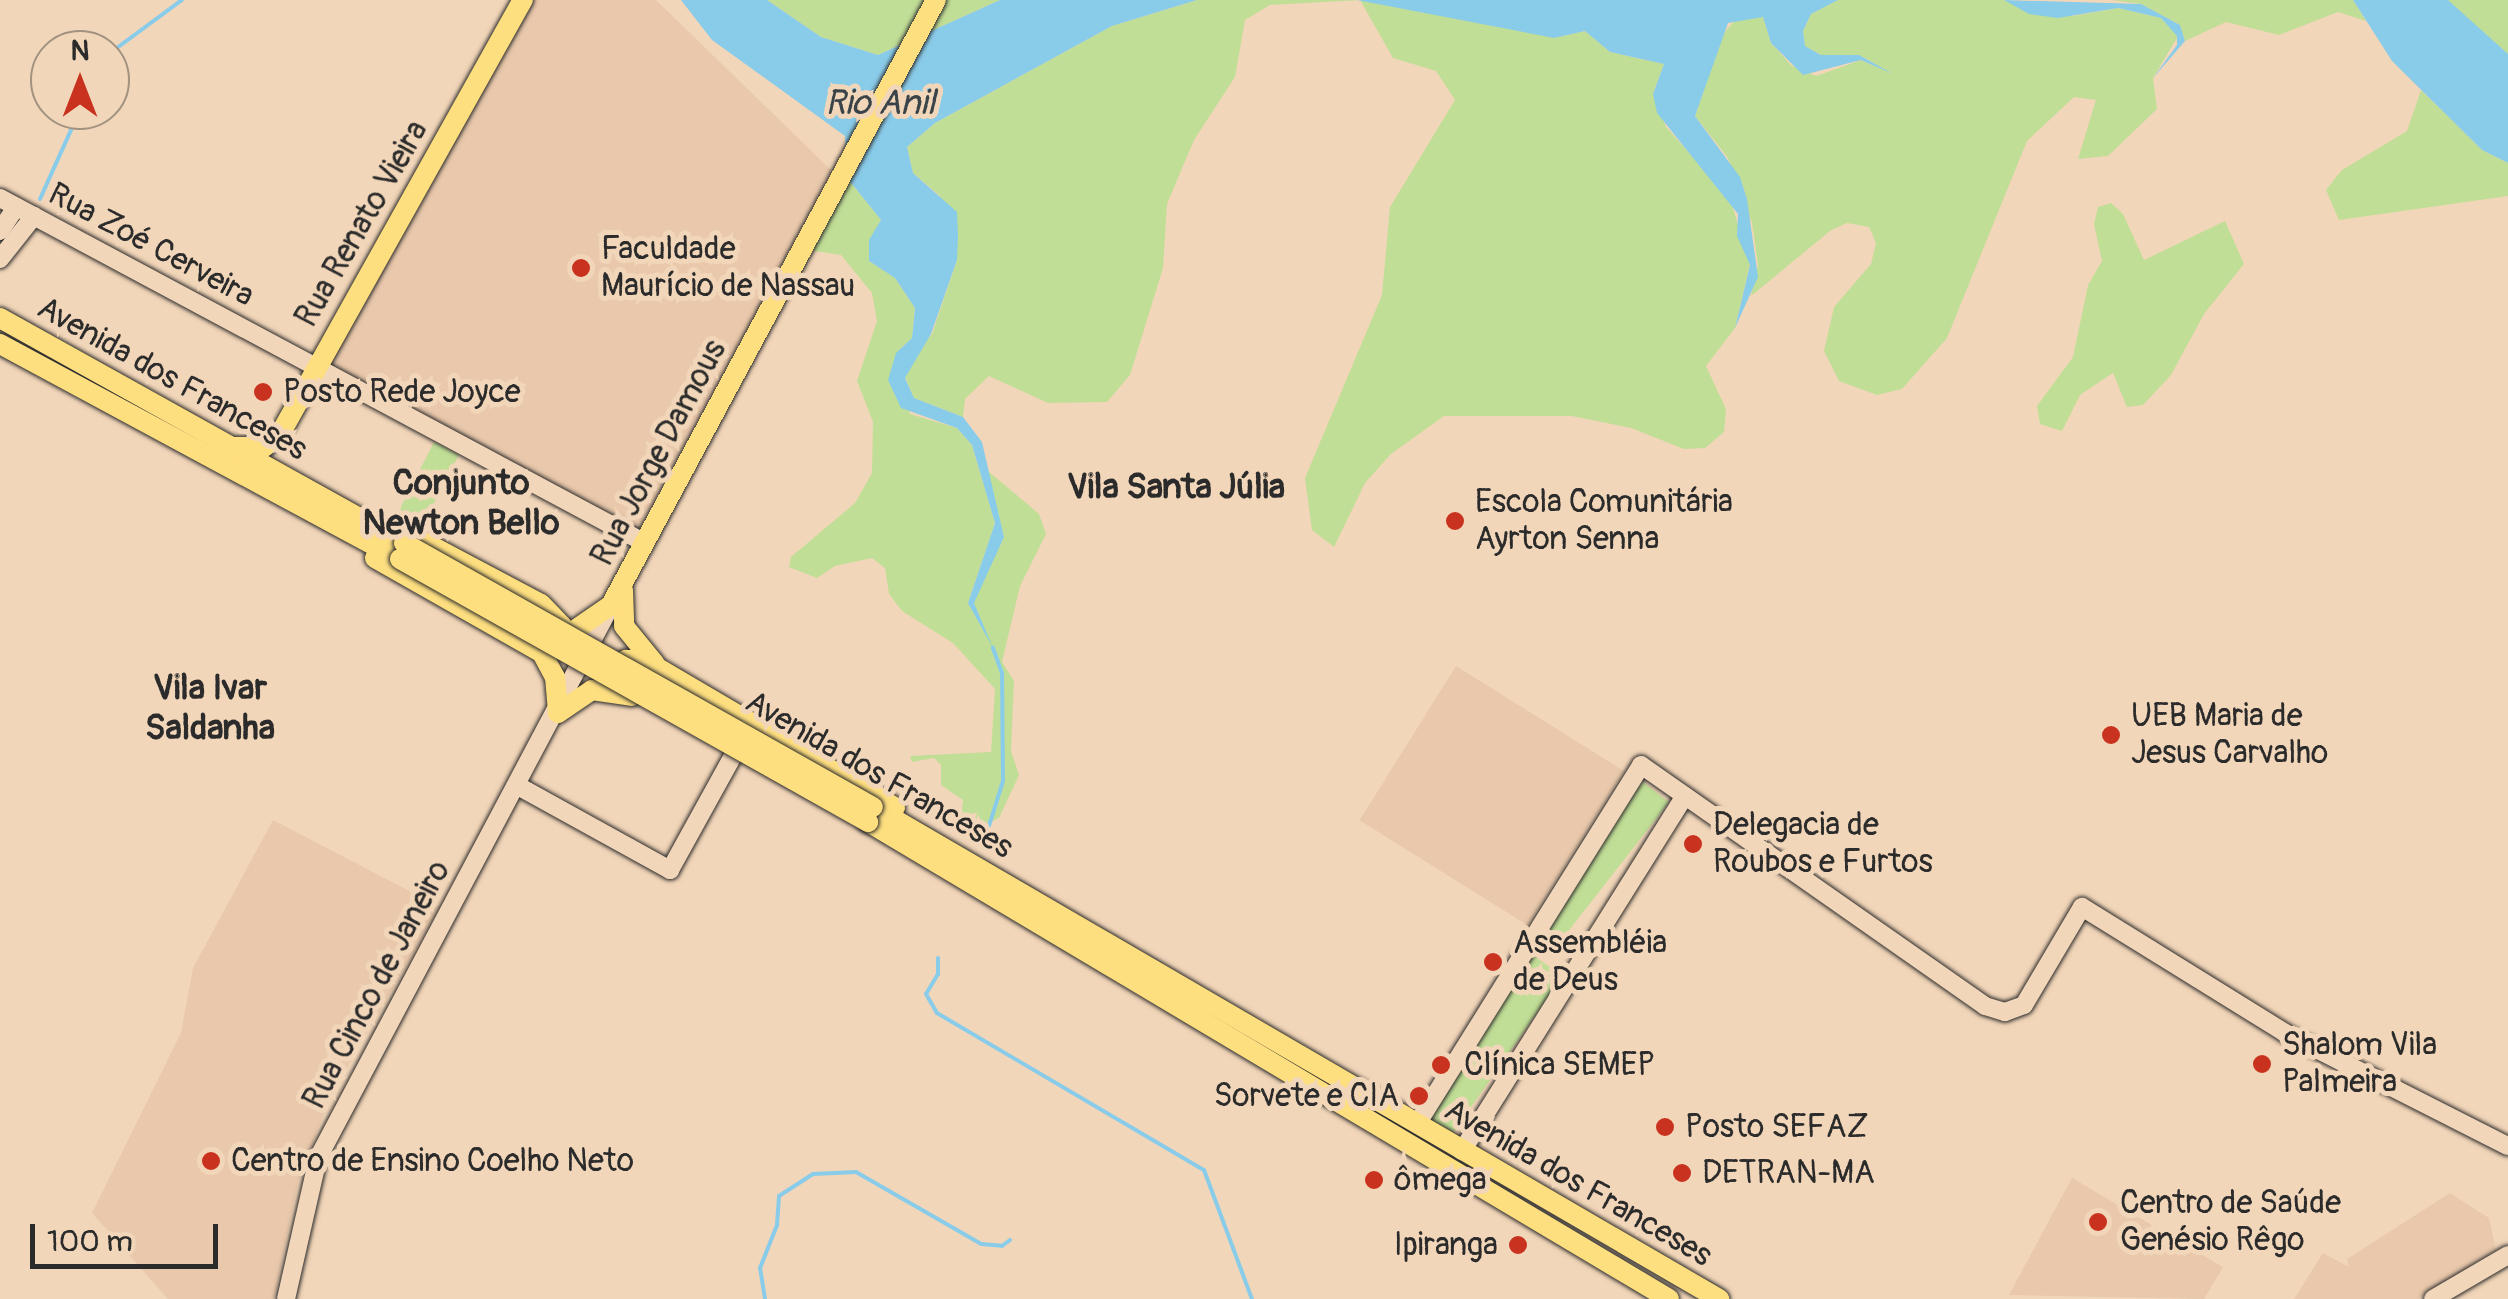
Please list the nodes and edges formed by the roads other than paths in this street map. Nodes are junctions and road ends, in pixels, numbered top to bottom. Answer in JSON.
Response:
{"nodes":[{"id":1,"x":523,"y":0,"type":"edge"},
{"id":2,"x":936,"y":0,"type":"edge"},
{"id":3,"x":8,"y":202,"type":"edge"},
{"id":4,"x":34,"y":216,"type":"junction"},
{"id":5,"x":0,"y":231,"type":"edge"},
{"id":6,"x":0,"y":259,"type":"edge"},
{"id":7,"x":0,"y":318,"type":"edge"},
{"id":8,"x":0,"y":344,"type":"edge"},
{"id":9,"x":315,"y":368,"type":"junction"},
{"id":10,"x":234,"y":447,"type":"junction"},
{"id":11,"x":254,"y":483,"type":"junction"},
{"id":12,"x":316,"y":494,"type":"junction"},
{"id":13,"x":644,"y":542,"type":"junction"},
{"id":14,"x":402,"y":551,"type":"junction"},
{"id":15,"x":624,"y":581,"type":"junction"},
{"id":16,"x":611,"y":605,"type":"junction"},
{"id":17,"x":526,"y":642,"type":"junction"},
{"id":18,"x":556,"y":644,"type":"junction"},
{"id":19,"x":660,"y":669,"type":"junction"},
{"id":20,"x":625,"y":692,"type":"junction"},
{"id":21,"x":558,"y":713,"type":"junction"},
{"id":22,"x":733,"y":756,"type":"junction"},
{"id":23,"x":518,"y":786,"type":"junction"},
{"id":24,"x":1685,"y":796,"type":"junction"},
{"id":25,"x":871,"y":814,"type":"junction"},
{"id":26,"x":978,"y":866,"type":"junction"},
{"id":27,"x":948,"y":873,"type":"junction"},
{"id":28,"x":1417,"y":1124,"type":"junction"},
{"id":29,"x":2508,"y":1146,"type":"edge"},
{"id":30,"x":1462,"y":1151,"type":"junction"},
{"id":31,"x":2508,"y":1254,"type":"edge"},
{"id":32,"x":286,"y":1299,"type":"edge"},
{"id":33,"x":1669,"y":1299,"type":"edge"},
{"id":34,"x":1718,"y":1299,"type":"edge"},
{"id":35,"x":2434,"y":1299,"type":"edge"}],
"edges":[{"from":1,"to":9,"type":"main road","name":"Rua Renato Vieira"},
{"from":2,"to":13,"type":"main road","name":"Rua Jorge Damous"},
{"from":3,"to":4,"type":"street","name":"Rua Zoé Cerveira"},
{"from":3,"to":5,"type":"street"},
{"from":4,"to":6,"type":"street"},
{"from":4,"to":9,"type":"street","name":"Rua Zoé Cerveira"},
{"from":7,"to":10,"type":"main road","name":"Avenida dos Franceses"},
{"from":8,"to":11,"type":"main road","name":"Avenida dos Franceses"},
{"from":9,"to":10,"type":"main road","name":"Rua Renato Vieira"},
{"from":9,"to":13,"type":"street","name":"Rua Zoé Cerveira"},
{"from":10,"to":12,"type":"main road","name":"Avenida dos Franceses"},
{"from":11,"to":14,"type":"main road","name":"Avenida dos Franceses"},
{"from":11,"to":17,"type":"main road"},
{"from":12,"to":14,"type":"main road","name":"Avenida dos Franceses"},
{"from":12,"to":18,"type":"main road"},
{"from":13,"to":15,"type":"main road","name":"Rua Jorge Damous"},
{"from":14,"to":25,"type":"main road","name":"Avenida dos Franceses","bridge":true},
{"from":15,"to":16,"type":"main road","name":"Rua Jorge Damous"},
{"from":15,"to":19,"type":"main road"},
{"from":16,"to":18,"type":"main road"},
{"from":16,"to":21,"type":"street","name":"Rua Jorge Damous"},
{"from":17,"to":18,"type":"main road"},
{"from":17,"to":21,"type":"main road"},
{"from":19,"to":20,"type":"main road"},
{"from":19,"to":26,"type":"main road"},
{"from":20,"to":21,"type":"main road"},
{"from":20,"to":22,"type":"main road"},
{"from":21,"to":23,"type":"street","name":"Rua Cinco de Janeiro"},
{"from":22,"to":23,"type":"street"},
{"from":22,"to":27,"type":"main road"},
{"from":23,"to":32,"type":"street","name":"Rua Cinco de Janeiro"},
{"from":24,"to":28,"type":"street"},
{"from":24,"to":29,"type":"street"},
{"from":24,"to":30,"type":"street"},
{"from":25,"to":26,"type":"main road","name":"Avenida dos Franceses"},
{"from":25,"to":27,"type":"main road","name":"Avenida dos Franceses"},
{"from":26,"to":28,"type":"main road","name":"Avenida dos Franceses"},
{"from":27,"to":33,"type":"main road","name":"Avenida dos Franceses"},
{"from":28,"to":30,"type":"main road","name":"Avenida dos Franceses"},
{"from":30,"to":34,"type":"main road","name":"Avenida dos Franceses"},
{"from":31,"to":35,"type":"street"}]}
